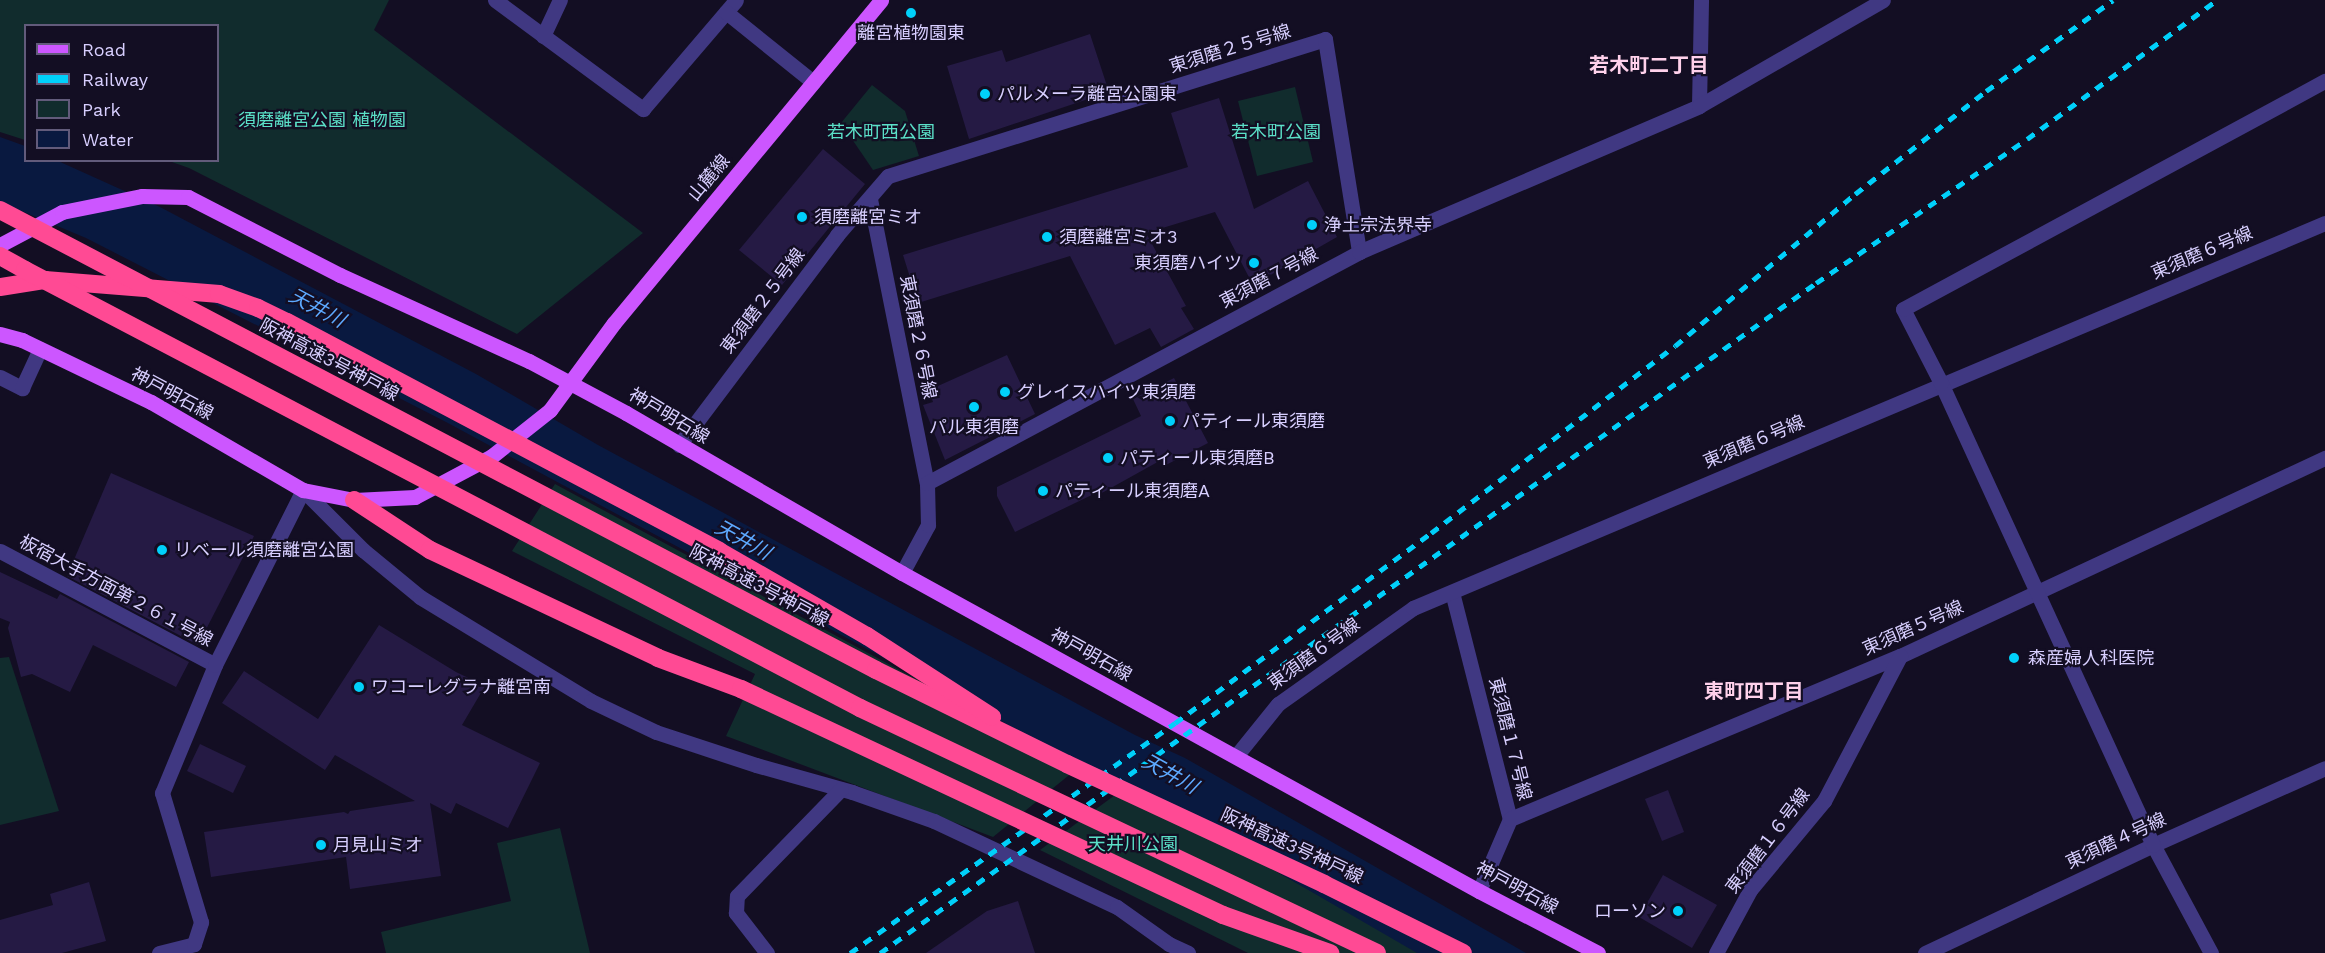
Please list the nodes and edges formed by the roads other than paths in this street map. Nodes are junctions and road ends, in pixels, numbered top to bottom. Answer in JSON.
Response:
{"nodes":[{"id":1,"x":495,"y":0,"type":"edge"},
{"id":2,"x":560,"y":0,"type":"edge"},
{"id":3,"x":881,"y":0,"type":"edge"},
{"id":4,"x":1701,"y":0,"type":"edge"},
{"id":5,"x":1883,"y":0,"type":"edge"},
{"id":6,"x":731,"y":6,"type":"edge"},
{"id":7,"x":543,"y":36,"type":"junction"},
{"id":8,"x":2325,"y":81,"type":"edge"},
{"id":9,"x":813,"y":82,"type":"junction"},
{"id":10,"x":1699,"y":106,"type":"junction"},
{"id":11,"x":870,"y":199,"type":"junction"},
{"id":12,"x":0,"y":210,"type":"edge"},
{"id":13,"x":2325,"y":223,"type":"edge"},
{"id":14,"x":0,"y":246,"type":"edge"},
{"id":15,"x":1359,"y":252,"type":"junction"},
{"id":16,"x":0,"y":256,"type":"edge"},
{"id":17,"x":0,"y":287,"type":"edge"},
{"id":18,"x":0,"y":334,"type":"edge"},
{"id":19,"x":40,"y":349,"type":"junction"},
{"id":20,"x":0,"y":377,"type":"edge"},
{"id":21,"x":570,"y":383,"type":"junction"},
{"id":22,"x":1941,"y":383,"type":"junction"},
{"id":23,"x":679,"y":445,"type":"junction"},
{"id":24,"x":2325,"y":458,"type":"edge"},
{"id":25,"x":927,"y":483,"type":"junction"},
{"id":26,"x":303,"y":490,"type":"junction"},
{"id":27,"x":354,"y":500,"type":"junction"},
{"id":28,"x":0,"y":550,"type":"edge"},
{"id":29,"x":902,"y":573,"type":"junction"},
{"id":30,"x":1452,"y":592,"type":"junction"},
{"id":31,"x":2037,"y":593,"type":"junction"},
{"id":32,"x":1900,"y":656,"type":"junction"},
{"id":33,"x":215,"y":665,"type":"junction"},
{"id":34,"x":1236,"y":756,"type":"junction"},
{"id":35,"x":1067,"y":765,"type":"junction"},
{"id":36,"x":2325,"y":768,"type":"edge"},
{"id":37,"x":842,"y":789,"type":"junction"},
{"id":38,"x":1510,"y":819,"type":"junction"},
{"id":39,"x":2153,"y":845,"type":"junction"},
{"id":40,"x":1479,"y":891,"type":"junction"},
{"id":41,"x":1164,"y":948,"type":"edge"},
{"id":42,"x":159,"y":953,"type":"edge"},
{"id":43,"x":767,"y":953,"type":"edge"},
{"id":44,"x":1188,"y":953,"type":"edge"},
{"id":45,"x":1330,"y":953,"type":"edge"},
{"id":46,"x":1377,"y":953,"type":"edge"},
{"id":47,"x":1463,"y":953,"type":"edge"},
{"id":48,"x":1598,"y":953,"type":"edge"},
{"id":49,"x":1716,"y":953,"type":"edge"},
{"id":50,"x":1924,"y":953,"type":"edge"},
{"id":51,"x":2211,"y":953,"type":"edge"}],
"edges":[{"from":1,"to":7,"type":"street"},
{"from":2,"to":7,"type":"street"},
{"from":3,"to":9,"type":"main road","name":"山麓線"},
{"from":4,"to":10,"type":"street"},
{"from":5,"to":10,"type":"street","name":"東須磨７号線"},
{"from":6,"to":7,"type":"street"},
{"from":6,"to":9,"type":"street"},
{"from":8,"to":22,"type":"street"},
{"from":9,"to":21,"type":"main road","name":"山麓線"},
{"from":10,"to":15,"type":"street","name":"東須磨７号線"},
{"from":11,"to":15,"type":"street","name":"東須磨２５号線"},
{"from":11,"to":23,"type":"street","name":"東須磨２５号線"},
{"from":11,"to":25,"type":"street","name":"東須磨２６号線"},
{"from":12,"to":35,"type":"highway","name":"阪神高速3号神戸線","bridge":true},
{"from":13,"to":22,"type":"street","name":"東須磨６号線"},
{"from":14,"to":21,"type":"main road","name":"神戸明石線"},
{"from":15,"to":25,"type":"street","name":"東須磨７号線"},
{"from":16,"to":46,"type":"highway","bridge":true},
{"from":17,"to":35,"type":"highway","bridge":true},
{"from":18,"to":19,"type":"main road","name":"神戸明石線"},
{"from":19,"to":20,"type":"street"},
{"from":19,"to":26,"type":"main road","name":"神戸明石線"},
{"from":21,"to":23,"type":"main road","name":"神戸明石線"},
{"from":21,"to":27,"type":"main road","name":"神戸明石線"},
{"from":22,"to":30,"type":"street","name":"東須磨６号線"},
{"from":22,"to":31,"type":"street"},
{"from":23,"to":29,"type":"main road","name":"神戸明石線"},
{"from":24,"to":31,"type":"street","name":"東須磨５号線"},
{"from":25,"to":29,"type":"street"},
{"from":26,"to":27,"type":"main road","name":"神戸明石線"},
{"from":26,"to":33,"type":"street"},
{"from":26,"to":37,"type":"street"},
{"from":27,"to":45,"type":"highway","bridge":true},
{"from":28,"to":33,"type":"street","name":"板宿大手方面第２６１号線"},
{"from":29,"to":34,"type":"main road","name":"神戸明石線"},
{"from":30,"to":34,"type":"street","name":"東須磨６号線"},
{"from":30,"to":38,"type":"street","name":"東須磨１７号線"},
{"from":31,"to":32,"type":"street","name":"東須磨５号線"},
{"from":31,"to":39,"type":"street"},
{"from":32,"to":38,"type":"street","name":"東須磨５号線"},
{"from":32,"to":49,"type":"street","name":"東須磨１６号線"},
{"from":33,"to":42,"type":"street"},
{"from":34,"to":40,"type":"main road","name":"神戸明石線"},
{"from":35,"to":47,"type":"highway","name":"阪神高速3号神戸線","bridge":true},
{"from":36,"to":39,"type":"street","name":"東須磨４号線"},
{"from":37,"to":41,"type":"street"},
{"from":37,"to":43,"type":"street"},
{"from":38,"to":40,"type":"street","name":"東須磨１７号線"},
{"from":39,"to":50,"type":"street","name":"東須磨４号線"},
{"from":39,"to":51,"type":"street"},
{"from":40,"to":48,"type":"main road","name":"神戸明石線"},
{"from":41,"to":44,"type":"street"}]}
